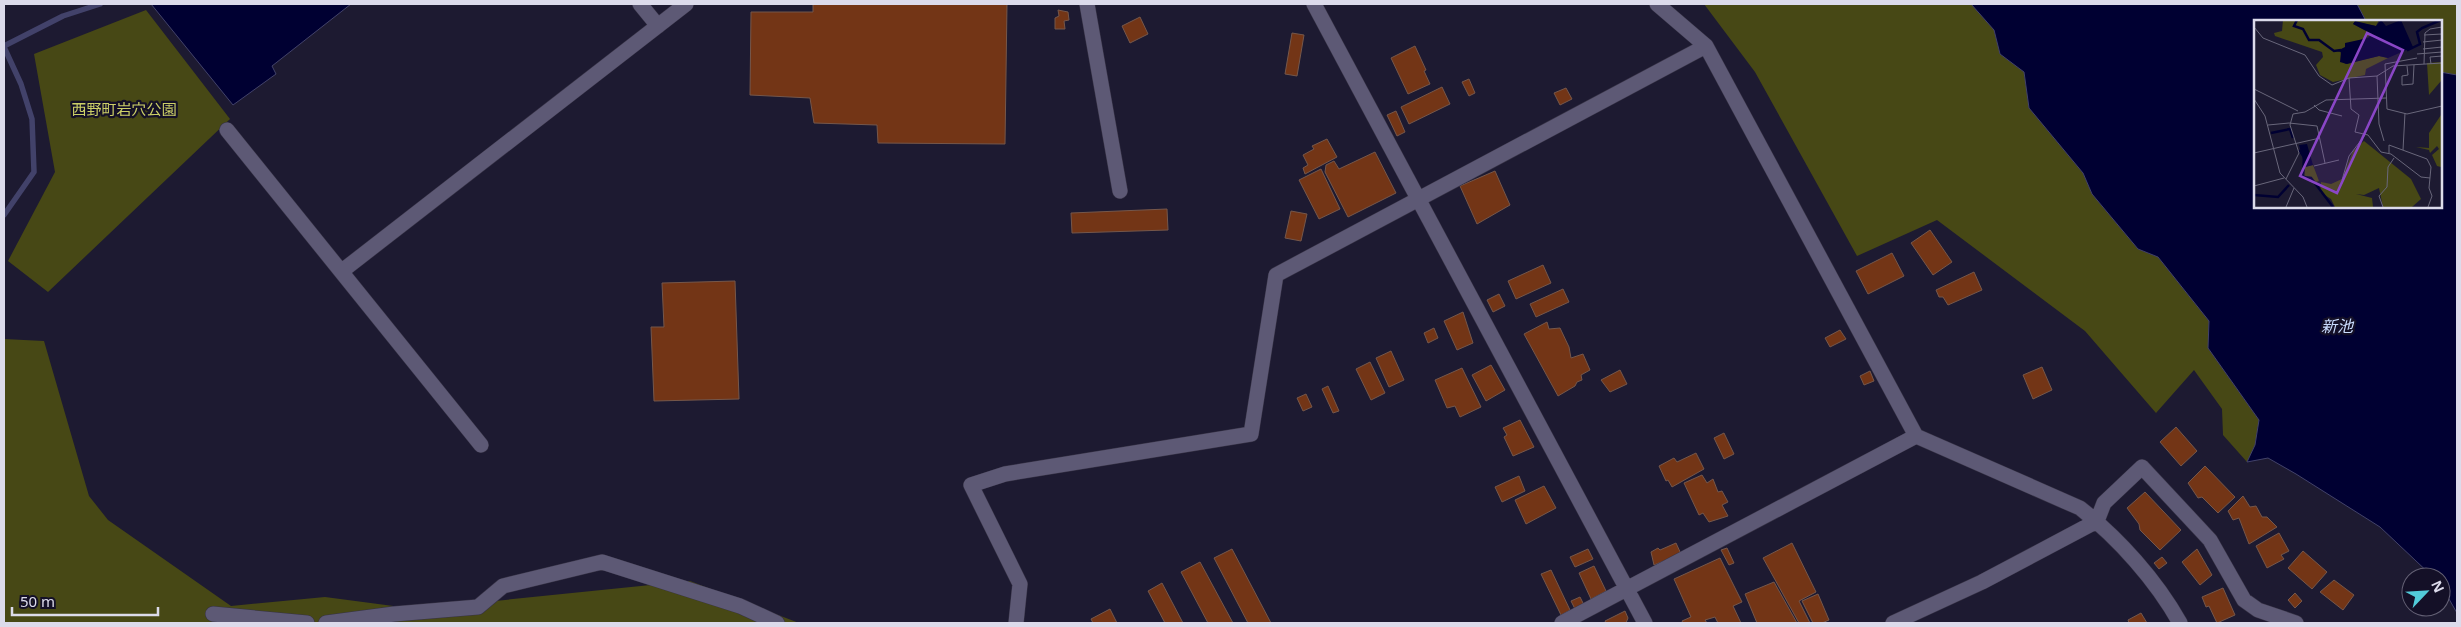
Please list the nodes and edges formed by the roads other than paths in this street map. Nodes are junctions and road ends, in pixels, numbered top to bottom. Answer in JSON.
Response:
{"nodes":[{"id":1,"x":640,"y":4,"type":"edge"},
{"id":2,"x":686,"y":4,"type":"edge"},
{"id":3,"x":1087,"y":4,"type":"edge"},
{"id":4,"x":1314,"y":4,"type":"edge"},
{"id":5,"x":1657,"y":4,"type":"edge"},
{"id":6,"x":658,"y":26,"type":"junction"},
{"id":7,"x":1706,"y":46,"type":"junction"},
{"id":8,"x":227,"y":130,"type":"dead end"},
{"id":9,"x":1120,"y":191,"type":"dead end"},
{"id":10,"x":1418,"y":200,"type":"junction"},
{"id":11,"x":342,"y":271,"type":"junction"},
{"id":12,"x":1916,"y":436,"type":"junction"},
{"id":13,"x":481,"y":445,"type":"dead end"},
{"id":14,"x":2097,"y":522,"type":"junction"},
{"id":15,"x":1628,"y":590,"type":"junction"},
{"id":16,"x":214,"y":614,"type":"dead end"},
{"id":17,"x":2287,"y":621,"type":"edge"},
{"id":18,"x":307,"y":623,"type":"edge"},
{"id":19,"x":326,"y":623,"type":"edge"},
{"id":20,"x":777,"y":623,"type":"edge"},
{"id":21,"x":1016,"y":623,"type":"edge"},
{"id":22,"x":1562,"y":623,"type":"edge"},
{"id":23,"x":1645,"y":623,"type":"edge"},
{"id":24,"x":1893,"y":623,"type":"edge"},
{"id":25,"x":2180,"y":623,"type":"edge"}],
"edges":[{"from":1,"to":6,"type":"street"},
{"from":2,"to":6,"type":"street"},
{"from":3,"to":9,"type":"street"},
{"from":4,"to":10,"type":"street"},
{"from":5,"to":7,"type":"street"},
{"from":6,"to":11,"type":"street"},
{"from":7,"to":10,"type":"street"},
{"from":7,"to":12,"type":"street"},
{"from":8,"to":11,"type":"street"},
{"from":10,"to":15,"type":"street"},
{"from":10,"to":21,"type":"street"},
{"from":11,"to":13,"type":"street"},
{"from":12,"to":14,"type":"street"},
{"from":12,"to":15,"type":"street"},
{"from":14,"to":17,"type":"street"},
{"from":14,"to":24,"type":"street"},
{"from":14,"to":25,"type":"street"},
{"from":15,"to":22,"type":"street"},
{"from":15,"to":23,"type":"street"},
{"from":16,"to":18,"type":"street"},
{"from":19,"to":20,"type":"street"}]}
